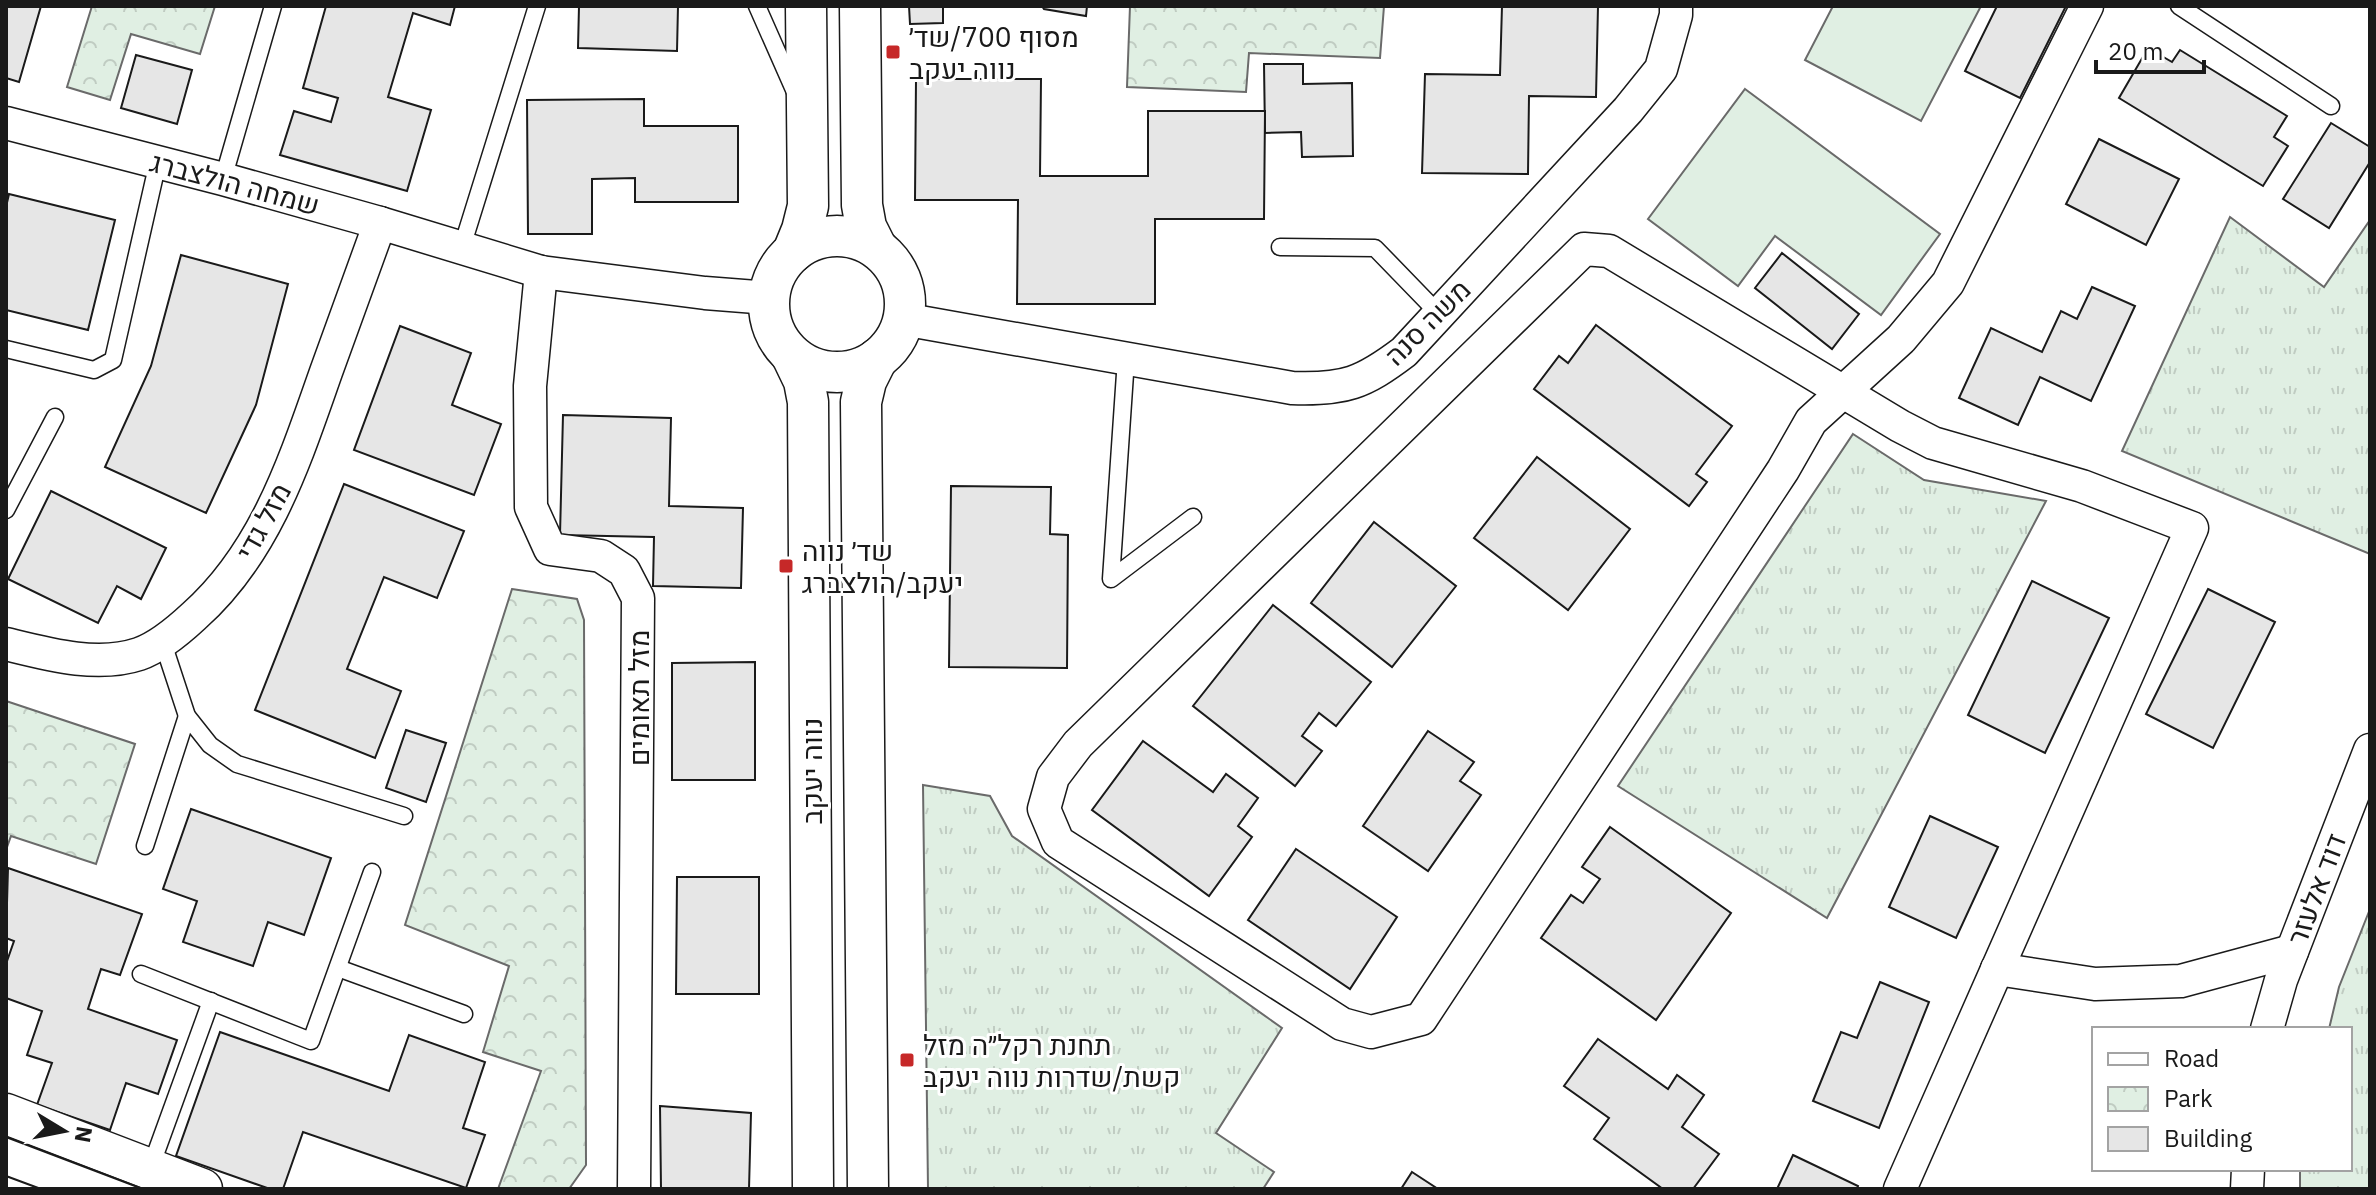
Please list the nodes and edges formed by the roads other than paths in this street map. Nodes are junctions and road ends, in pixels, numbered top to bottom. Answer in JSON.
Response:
{"nodes":[{"id":1,"x":273,"y":6,"type":"edge"},
{"id":2,"x":537,"y":6,"type":"edge"},
{"id":3,"x":757,"y":6,"type":"edge"},
{"id":4,"x":806,"y":6,"type":"edge"},
{"id":5,"x":860,"y":6,"type":"edge"},
{"id":6,"x":1676,"y":6,"type":"edge"},
{"id":7,"x":2087,"y":6,"type":"edge"},
{"id":8,"x":2179,"y":6,"type":"edge"},
{"id":9,"x":2331,"y":106,"type":"dead end"},
{"id":10,"x":807,"y":120,"type":"junction"},
{"id":11,"x":6,"y":123,"type":"edge"},
{"id":12,"x":158,"y":162,"type":"junction"},
{"id":13,"x":223,"y":179,"type":"junction"},
{"id":14,"x":380,"y":223,"type":"junction"},
{"id":15,"x":876,"y":247,"type":"junction"},
{"id":16,"x":1280,"y":247,"type":"dead end"},
{"id":17,"x":461,"y":250,"type":"junction"},
{"id":18,"x":793,"y":252,"type":"junction"},
{"id":19,"x":541,"y":272,"type":"junction"},
{"id":20,"x":769,"y":298,"type":"junction"},
{"id":21,"x":1439,"y":314,"type":"junction"},
{"id":22,"x":903,"y":319,"type":"junction"},
{"id":23,"x":6,"y":349,"type":"edge"},
{"id":24,"x":792,"y":356,"type":"junction"},
{"id":25,"x":877,"y":359,"type":"junction"},
{"id":26,"x":1126,"y":359,"type":"junction"},
{"id":27,"x":1845,"y":391,"type":"junction"},
{"id":28,"x":55,"y":417,"type":"dead end"},
{"id":29,"x":6,"y":510,"type":"edge"},
{"id":30,"x":1193,"y":517,"type":"dead end"},
{"id":31,"x":162,"y":640,"type":"junction"},
{"id":32,"x":6,"y":644,"type":"edge"},
{"id":33,"x":187,"y":716,"type":"junction"},
{"id":34,"x":2370,"y":750,"type":"edge"},
{"id":35,"x":404,"y":816,"type":"dead end"},
{"id":36,"x":145,"y":846,"type":"dead end"},
{"id":37,"x":372,"y":872,"type":"dead end"},
{"id":38,"x":2292,"y":951,"type":"junction"},
{"id":39,"x":338,"y":968,"type":"junction"},
{"id":40,"x":1997,"y":969,"type":"junction"},
{"id":41,"x":141,"y":974,"type":"dead end"},
{"id":42,"x":211,"y":1001,"type":"junction"},
{"id":43,"x":464,"y":1014,"type":"dead end"},
{"id":44,"x":2268,"y":1027,"type":"edge"},
{"id":45,"x":6,"y":1114,"type":"edge"},
{"id":46,"x":150,"y":1169,"type":"junction"},
{"id":47,"x":202,"y":1189,"type":"edge"},
{"id":48,"x":634,"y":1189,"type":"edge"},
{"id":49,"x":813,"y":1189,"type":"edge"},
{"id":50,"x":868,"y":1189,"type":"edge"},
{"id":51,"x":1900,"y":1189,"type":"edge"}],
"edges":[{"from":1,"to":13,"type":"lane"},
{"from":2,"to":17,"type":"lane"},
{"from":3,"to":10,"type":"lane"},
{"from":4,"to":10,"type":"street"},
{"from":5,"to":15,"type":"street"},
{"from":6,"to":21,"type":"street","name":"משה סנה"},
{"from":7,"to":27,"type":"street"},
{"from":8,"to":9,"type":"lane"},
{"from":10,"to":18,"type":"street"},
{"from":11,"to":12,"type":"street","name":"שמחה הולצברג"},
{"from":12,"to":13,"type":"street","name":"שמחה הולצברג"},
{"from":12,"to":23,"type":"lane"},
{"from":13,"to":14,"type":"street","name":"שמחה הולצברג"},
{"from":14,"to":17,"type":"street","name":"שמחה הולצברג"},
{"from":14,"to":31,"type":"street","name":"מזל גדי"},
{"from":15,"to":18,"type":"street"},
{"from":15,"to":22,"type":"street"},
{"from":16,"to":21,"type":"lane"},
{"from":17,"to":19,"type":"street","name":"שמחה הולצברג"},
{"from":18,"to":20,"type":"street"},
{"from":19,"to":20,"type":"street","name":"שמחה הולצברג"},
{"from":19,"to":48,"type":"street","name":"מזל תאומים"},
{"from":20,"to":24,"type":"street"},
{"from":21,"to":26,"type":"street","name":"משה סנה"},
{"from":22,"to":25,"type":"street"},
{"from":22,"to":26,"type":"street","name":"משה סנה"},
{"from":24,"to":25,"type":"street"},
{"from":24,"to":49,"type":"street","name":"נווה יעקב"},
{"from":25,"to":50,"type":"street","name":"נווה יעקב"},
{"from":26,"to":30,"type":"lane"},
{"from":27,"to":27,"type":"street"},
{"from":27,"to":40,"type":"street"},
{"from":28,"to":29,"type":"lane"},
{"from":31,"to":32,"type":"street","name":"מזל גדי"},
{"from":31,"to":33,"type":"lane"},
{"from":33,"to":35,"type":"lane"},
{"from":33,"to":36,"type":"lane"},
{"from":34,"to":38,"type":"street","name":"דוד אלעזר"},
{"from":37,"to":39,"type":"lane"},
{"from":38,"to":40,"type":"street"},
{"from":38,"to":44,"type":"street","name":"דוד אלעזר"},
{"from":39,"to":42,"type":"lane"},
{"from":39,"to":43,"type":"lane"},
{"from":40,"to":51,"type":"street"},
{"from":41,"to":42,"type":"lane"},
{"from":42,"to":46,"type":"lane"},
{"from":45,"to":46,"type":"street"},
{"from":46,"to":47,"type":"street"}]}
